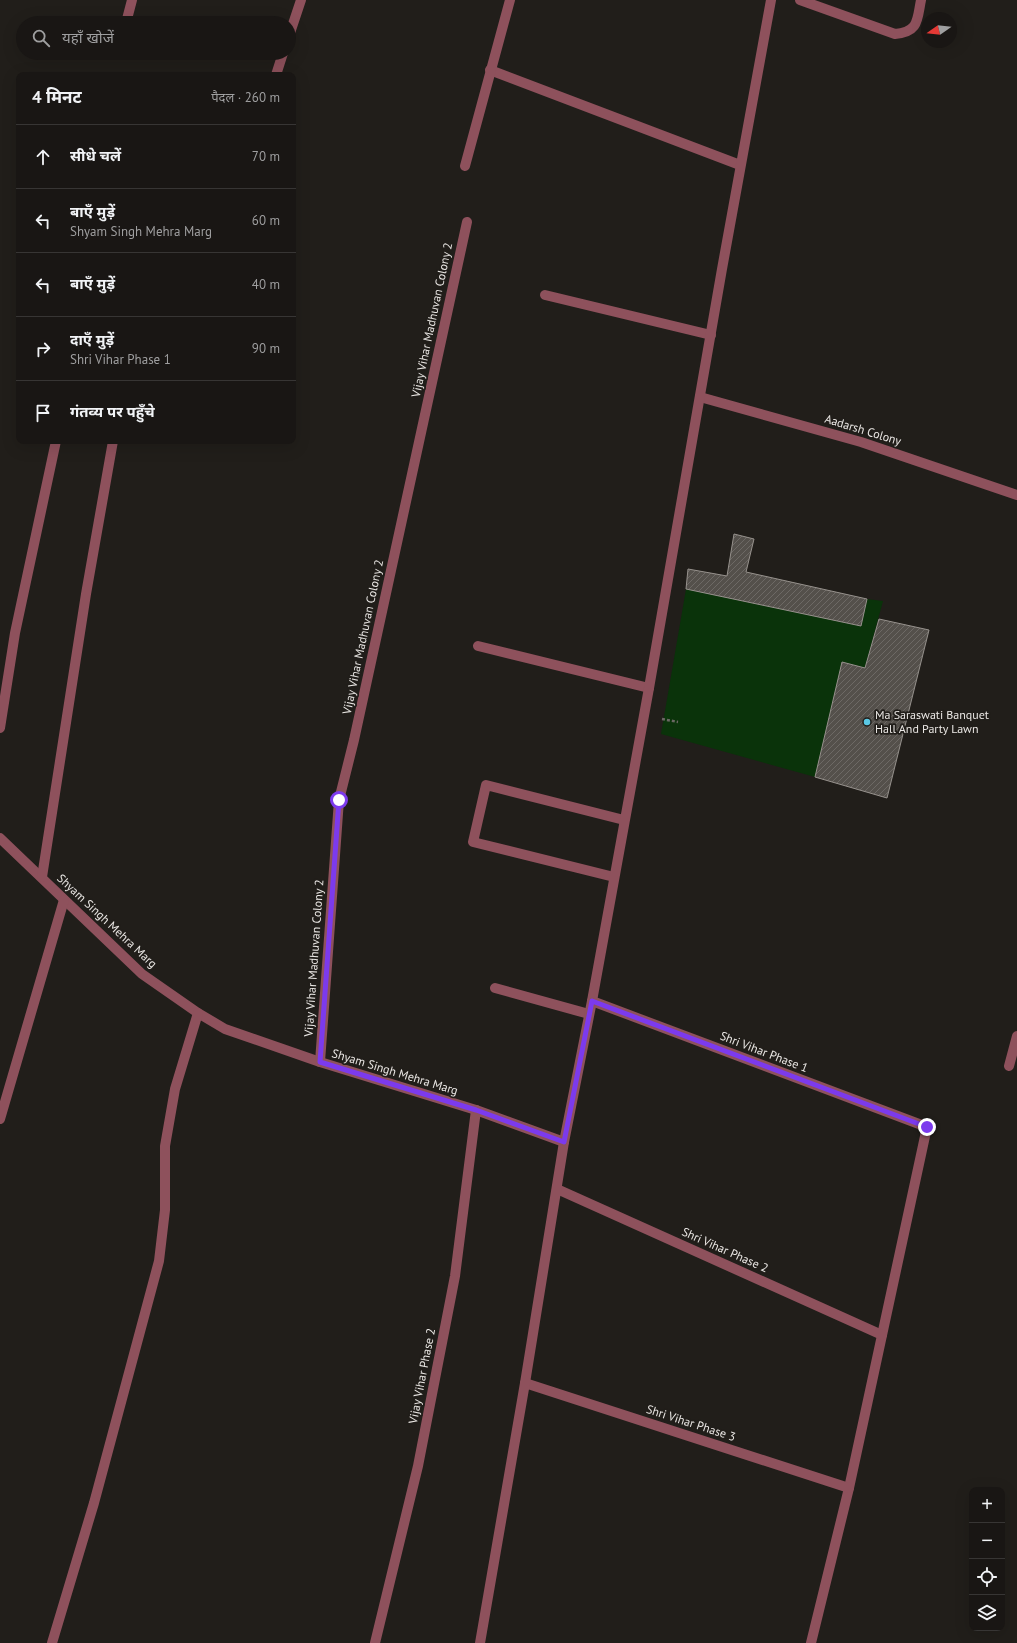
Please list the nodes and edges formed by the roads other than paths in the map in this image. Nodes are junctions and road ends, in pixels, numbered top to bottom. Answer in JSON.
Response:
{"nodes":[{"id":1,"x":132,"y":0,"type":"edge"},
{"id":2,"x":301,"y":0,"type":"edge"},
{"id":3,"x":510,"y":0,"type":"edge"},
{"id":4,"x":772,"y":0,"type":"edge"},
{"id":5,"x":800,"y":0,"type":"edge"},
{"id":6,"x":922,"y":0,"type":"edge"},
{"id":7,"x":128,"y":16,"type":"edge"},
{"id":8,"x":296,"y":16,"type":"edge"},
{"id":9,"x":281,"y":60,"type":"edge"},
{"id":10,"x":490,"y":70,"type":"junction"},
{"id":11,"x":277,"y":72,"type":"edge"},
{"id":12,"x":740,"y":165,"type":"junction"},
{"id":13,"x":465,"y":166,"type":"dead end"},
{"id":14,"x":467,"y":222,"type":"dead end"},
{"id":15,"x":545,"y":296,"type":"dead end"},
{"id":16,"x":711,"y":335,"type":"junction"},
{"id":17,"x":700,"y":397,"type":"junction"},
{"id":18,"x":55,"y":444,"type":"edge"},
{"id":19,"x":112,"y":444,"type":"edge"},
{"id":20,"x":1017,"y":495,"type":"edge"},
{"id":21,"x":478,"y":646,"type":"dead end"},
{"id":22,"x":650,"y":688,"type":"junction"},
{"id":23,"x":0,"y":728,"type":"edge"},
{"id":24,"x":624,"y":820,"type":"junction"},
{"id":25,"x":0,"y":838,"type":"edge"},
{"id":26,"x":42,"y":877,"type":"junction"},
{"id":27,"x":614,"y":877,"type":"junction"},
{"id":28,"x":64,"y":900,"type":"junction"},
{"id":29,"x":495,"y":988,"type":"dead end"},
{"id":30,"x":592,"y":1001,"type":"junction"},
{"id":31,"x":198,"y":1013,"type":"junction"},
{"id":32,"x":589,"y":1014,"type":"junction"},
{"id":33,"x":1017,"y":1036,"type":"edge"},
{"id":34,"x":320,"y":1062,"type":"junction"},
{"id":35,"x":1009,"y":1066,"type":"dead end"},
{"id":36,"x":476,"y":1110,"type":"junction"},
{"id":37,"x":0,"y":1119,"type":"edge"},
{"id":38,"x":564,"y":1142,"type":"junction"},
{"id":39,"x":557,"y":1189,"type":"junction"},
{"id":40,"x":882,"y":1336,"type":"junction"},
{"id":41,"x":525,"y":1383,"type":"junction"},
{"id":42,"x":849,"y":1488,"type":"junction"},
{"id":43,"x":52,"y":1643,"type":"edge"},
{"id":44,"x":375,"y":1643,"type":"edge"},
{"id":45,"x":480,"y":1643,"type":"edge"},
{"id":46,"x":811,"y":1643,"type":"edge"}],
"edges":[{"from":1,"to":7,"type":"street"},
{"from":2,"to":8,"type":"street"},
{"from":3,"to":10,"type":"street"},
{"from":4,"to":12,"type":"street"},
{"from":5,"to":6,"type":"street"},
{"from":9,"to":11,"type":"street"},
{"from":10,"to":12,"type":"street"},
{"from":10,"to":13,"type":"street"},
{"from":12,"to":16,"type":"street"},
{"from":14,"to":34,"type":"street","name":"Vijay Vihar Madhuvan Colony 2"},
{"from":15,"to":16,"type":"street"},
{"from":16,"to":17,"type":"street"},
{"from":17,"to":20,"type":"street","name":"Aadarsh Colony"},
{"from":17,"to":22,"type":"street"},
{"from":18,"to":23,"type":"street"},
{"from":19,"to":26,"type":"street"},
{"from":21,"to":22,"type":"street"},
{"from":22,"to":24,"type":"street"},
{"from":24,"to":27,"type":"street"},
{"from":24,"to":27,"type":"street"},
{"from":25,"to":26,"type":"street","name":"Shyam Singh Mehra Marg"},
{"from":26,"to":28,"type":"street","name":"Shyam Singh Mehra Marg"},
{"from":27,"to":30,"type":"street"},
{"from":28,"to":31,"type":"street","name":"Shyam Singh Mehra Marg"},
{"from":28,"to":37,"type":"street"},
{"from":29,"to":32,"type":"street"},
{"from":30,"to":32,"type":"street"},
{"from":30,"to":40,"type":"street","name":"Shri Vihar Phase 1"},
{"from":31,"to":34,"type":"street","name":"Shyam Singh Mehra Marg"},
{"from":31,"to":43,"type":"street"},
{"from":32,"to":38,"type":"street"},
{"from":33,"to":35,"type":"street"},
{"from":34,"to":36,"type":"street","name":"Shyam Singh Mehra Marg"},
{"from":36,"to":38,"type":"street","name":"Shyam Singh Mehra Marg"},
{"from":36,"to":44,"type":"street","name":"Vijay Vihar Phase 2"},
{"from":38,"to":39,"type":"street"},
{"from":39,"to":40,"type":"street","name":"Shri Vihar Phase 2"},
{"from":39,"to":41,"type":"street"},
{"from":40,"to":42,"type":"street"},
{"from":41,"to":42,"type":"street","name":"Shri Vihar Phase 3"},
{"from":41,"to":45,"type":"street"},
{"from":42,"to":46,"type":"street"}]}
